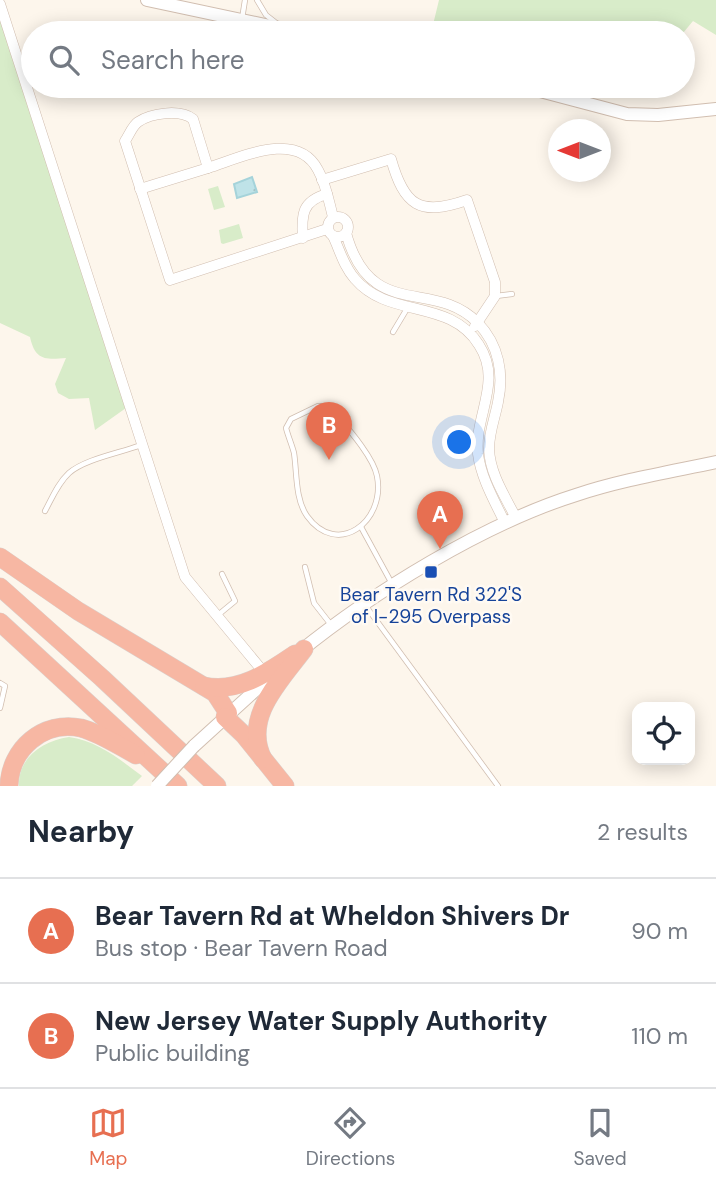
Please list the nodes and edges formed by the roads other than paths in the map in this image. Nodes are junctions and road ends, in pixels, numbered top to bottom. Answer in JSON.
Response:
{"nodes":[{"id":1,"x":146,"y":0,"type":"edge"},
{"id":2,"x":245,"y":0,"type":"edge"},
{"id":3,"x":257,"y":0,"type":"edge"},
{"id":4,"x":0,"y":4,"type":"edge"},
{"id":5,"x":242,"y":20,"type":"junction"},
{"id":6,"x":247,"y":21,"type":"edge"},
{"id":7,"x":274,"y":21,"type":"edge"},
{"id":8,"x":21,"y":69,"type":"edge"},
{"id":9,"x":30,"y":98,"type":"edge"},
{"id":10,"x":566,"y":98,"type":"edge"},
{"id":11,"x":716,"y":109,"type":"edge"},
{"id":12,"x":208,"y":168,"type":"junction"},
{"id":13,"x":322,"y":180,"type":"junction"},
{"id":14,"x":140,"y":189,"type":"junction"},
{"id":15,"x":327,"y":194,"type":"junction"},
{"id":16,"x":334,"y":218,"type":"junction"},
{"id":17,"x":330,"y":233,"type":"junction"},
{"id":18,"x":346,"y":233,"type":"junction"},
{"id":19,"x":303,"y":238,"type":"junction"},
{"id":20,"x":512,"y":294,"type":"dead end"},
{"id":21,"x":495,"y":296,"type":"junction"},
{"id":22,"x":411,"y":302,"type":"junction"},
{"id":23,"x":477,"y":322,"type":"junction"},
{"id":24,"x":393,"y":332,"type":"dead end"},
{"id":25,"x":470,"y":332,"type":"junction"},
{"id":26,"x":142,"y":444,"type":"junction"},
{"id":27,"x":716,"y":462,"type":"edge"},
{"id":28,"x":45,"y":511,"type":"dead end"},
{"id":29,"x":511,"y":521,"type":"junction"},
{"id":30,"x":361,"y":527,"type":"junction"},
{"id":31,"x":0,"y":557,"type":"edge"},
{"id":32,"x":305,"y":567,"type":"dead end"},
{"id":33,"x":222,"y":574,"type":"dead end"},
{"id":34,"x":393,"y":586,"type":"junction"},
{"id":35,"x":0,"y":587,"type":"edge"},
{"id":36,"x":364,"y":605,"type":"junction"},
{"id":37,"x":218,"y":615,"type":"junction"},
{"id":38,"x":0,"y":622,"type":"edge"},
{"id":39,"x":333,"y":627,"type":"junction"},
{"id":40,"x":304,"y":649,"type":"junction"},
{"id":41,"x":267,"y":676,"type":"junction"},
{"id":42,"x":0,"y":683,"type":"edge"},
{"id":43,"x":204,"y":686,"type":"junction"},
{"id":44,"x":0,"y":708,"type":"edge"},
{"id":45,"x":226,"y":715,"type":"junction"},
{"id":46,"x":263,"y":760,"type":"junction"},
{"id":47,"x":157,"y":766,"type":"junction"},
{"id":48,"x":168,"y":785,"type":"edge"},
{"id":49,"x":9,"y":786,"type":"edge"},
{"id":50,"x":217,"y":786,"type":"edge"},
{"id":51,"x":285,"y":786,"type":"edge"},
{"id":52,"x":498,"y":786,"type":"edge"}],
"edges":[{"from":1,"to":5,"type":"street"},
{"from":2,"to":5,"type":"lane"},
{"from":3,"to":7,"type":"lane"},
{"from":4,"to":8,"type":"street"},
{"from":5,"to":6,"type":"street"},
{"from":9,"to":26,"type":"street"},
{"from":10,"to":11,"type":"street"},
{"from":12,"to":13,"type":"street"},
{"from":12,"to":14,"type":"street"},
{"from":12,"to":14,"type":"street"},
{"from":13,"to":15,"type":"street"},
{"from":13,"to":21,"type":"street"},
{"from":14,"to":19,"type":"street"},
{"from":15,"to":16,"type":"street"},
{"from":15,"to":19,"type":"street"},
{"from":16,"to":17,"type":"street"},
{"from":16,"to":18,"type":"street"},
{"from":17,"to":18,"type":"street"},
{"from":17,"to":19,"type":"street"},
{"from":17,"to":22,"type":"street"},
{"from":18,"to":22,"type":"street"},
{"from":20,"to":21,"type":"lane"},
{"from":21,"to":23,"type":"street"},
{"from":22,"to":23,"type":"street"},
{"from":22,"to":24,"type":"lane"},
{"from":22,"to":25,"type":"street"},
{"from":23,"to":25,"type":"street"},
{"from":23,"to":29,"type":"street"},
{"from":25,"to":29,"type":"street"},
{"from":26,"to":28,"type":"lane"},
{"from":26,"to":37,"type":"street"},
{"from":27,"to":29,"type":"street"},
{"from":29,"to":34,"type":"street"},
{"from":30,"to":30,"type":"lane"},
{"from":30,"to":34,"type":"lane"},
{"from":31,"to":43,"type":"highway"},
{"from":32,"to":39,"type":"lane"},
{"from":33,"to":37,"type":"lane"},
{"from":34,"to":36,"type":"street"},
{"from":35,"to":50,"type":"highway"},
{"from":36,"to":39,"type":"street"},
{"from":36,"to":52,"type":"lane"},
{"from":37,"to":41,"type":"street"},
{"from":38,"to":47,"type":"highway"},
{"from":39,"to":40,"type":"street"},
{"from":40,"to":41,"type":"highway"},
{"from":40,"to":46,"type":"highway"},
{"from":41,"to":43,"type":"highway"},
{"from":41,"to":45,"type":"street"},
{"from":42,"to":44,"type":"lane"},
{"from":43,"to":45,"type":"highway"},
{"from":45,"to":46,"type":"highway"},
{"from":45,"to":48,"type":"street","bridge":true},
{"from":46,"to":51,"type":"highway"},
{"from":47,"to":48,"type":"highway"},
{"from":47,"to":49,"type":"highway"}]}
